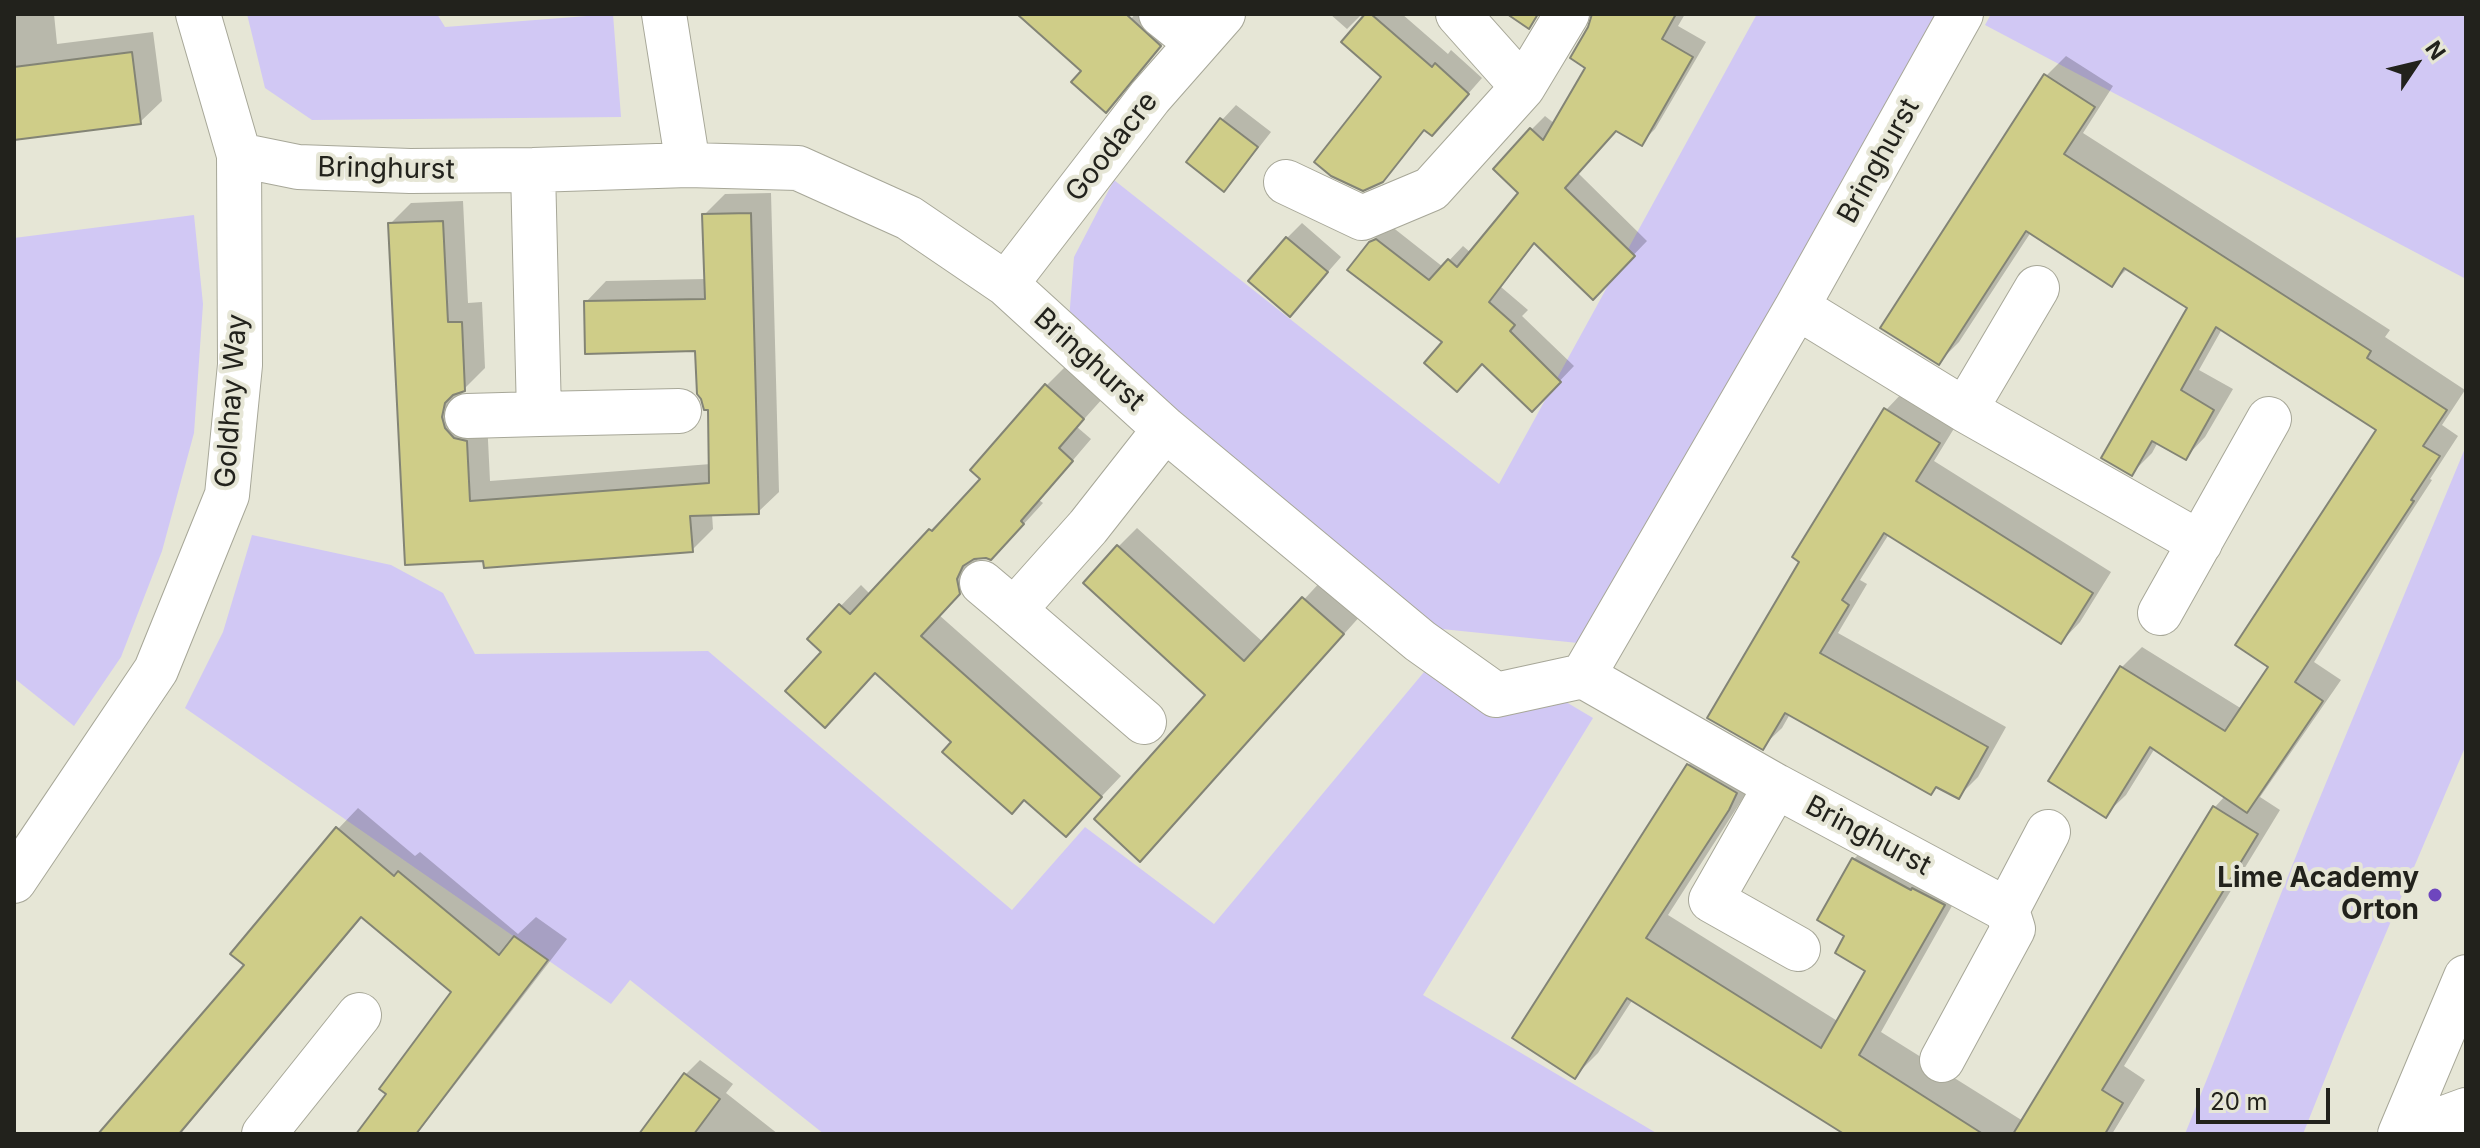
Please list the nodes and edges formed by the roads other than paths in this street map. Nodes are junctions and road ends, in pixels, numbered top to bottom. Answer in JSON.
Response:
{"nodes":[{"id":1,"x":198,"y":14,"type":"edge"},
{"id":2,"x":664,"y":14,"type":"edge"},
{"id":3,"x":1161,"y":14,"type":"edge"},
{"id":4,"x":1458,"y":14,"type":"edge"},
{"id":5,"x":1567,"y":14,"type":"edge"},
{"id":6,"x":1961,"y":14,"type":"edge"},
{"id":7,"x":1210,"y":29,"type":"edge"},
{"id":8,"x":1523,"y":87,"type":"junction"},
{"id":9,"x":239,"y":155,"type":"junction"},
{"id":10,"x":688,"y":165,"type":"junction"},
{"id":11,"x":533,"y":170,"type":"junction"},
{"id":12,"x":1286,"y":182,"type":"dead end"},
{"id":13,"x":1006,"y":284,"type":"junction"},
{"id":14,"x":2037,"y":288,"type":"dead end"},
{"id":15,"x":1797,"y":307,"type":"junction"},
{"id":16,"x":1965,"y":410,"type":"junction"},
{"id":17,"x":679,"y":411,"type":"dead end"},
{"id":18,"x":539,"y":414,"type":"junction"},
{"id":19,"x":467,"y":416,"type":"dead end"},
{"id":20,"x":2269,"y":419,"type":"dead end"},
{"id":21,"x":1165,"y":429,"type":"junction"},
{"id":22,"x":2200,"y":543,"type":"junction"},
{"id":23,"x":2160,"y":613,"type":"dead end"},
{"id":24,"x":1583,"y":676,"type":"junction"},
{"id":25,"x":1144,"y":722,"type":"dead end"},
{"id":26,"x":1776,"y":786,"type":"junction"},
{"id":27,"x":2048,"y":832,"type":"dead end"},
{"id":28,"x":14,"y":881,"type":"edge"},
{"id":29,"x":2007,"y":910,"type":"junction"},
{"id":30,"x":1798,"y":949,"type":"dead end"},
{"id":31,"x":2466,"y":977,"type":"edge"},
{"id":32,"x":359,"y":1015,"type":"dead end"},
{"id":33,"x":1942,"y":1060,"type":"dead end"},
{"id":34,"x":2466,"y":1110,"type":"edge"},
{"id":35,"x":264,"y":1134,"type":"edge"},
{"id":36,"x":2401,"y":1134,"type":"edge"}],
"edges":[{"from":1,"to":9,"type":"street","name":"Goldhay Way"},
{"from":2,"to":10,"type":"street"},
{"from":3,"to":7,"type":"street"},
{"from":4,"to":8,"type":"street"},
{"from":5,"to":8,"type":"street"},
{"from":6,"to":15,"type":"street","name":"Bringhurst"},
{"from":7,"to":13,"type":"street","name":"Goodacre"},
{"from":8,"to":12,"type":"street"},
{"from":9,"to":11,"type":"street","name":"Bringhurst"},
{"from":9,"to":28,"type":"street","name":"Goldhay Way"},
{"from":10,"to":11,"type":"street","name":"Bringhurst"},
{"from":10,"to":13,"type":"street","name":"Bringhurst"},
{"from":11,"to":18,"type":"street"},
{"from":13,"to":21,"type":"street","name":"Bringhurst"},
{"from":14,"to":16,"type":"street"},
{"from":15,"to":16,"type":"street"},
{"from":15,"to":24,"type":"street","name":"Bringhurst"},
{"from":16,"to":22,"type":"street"},
{"from":17,"to":18,"type":"street"},
{"from":18,"to":19,"type":"street"},
{"from":20,"to":22,"type":"street"},
{"from":21,"to":24,"type":"street","name":"Bringhurst"},
{"from":21,"to":25,"type":"street"},
{"from":22,"to":23,"type":"street"},
{"from":24,"to":26,"type":"street","name":"Bringhurst"},
{"from":26,"to":29,"type":"street","name":"Bringhurst"},
{"from":26,"to":30,"type":"street"},
{"from":27,"to":29,"type":"street"},
{"from":29,"to":33,"type":"street"},
{"from":31,"to":36,"type":"street"},
{"from":32,"to":35,"type":"street"},
{"from":34,"to":36,"type":"street"}]}
